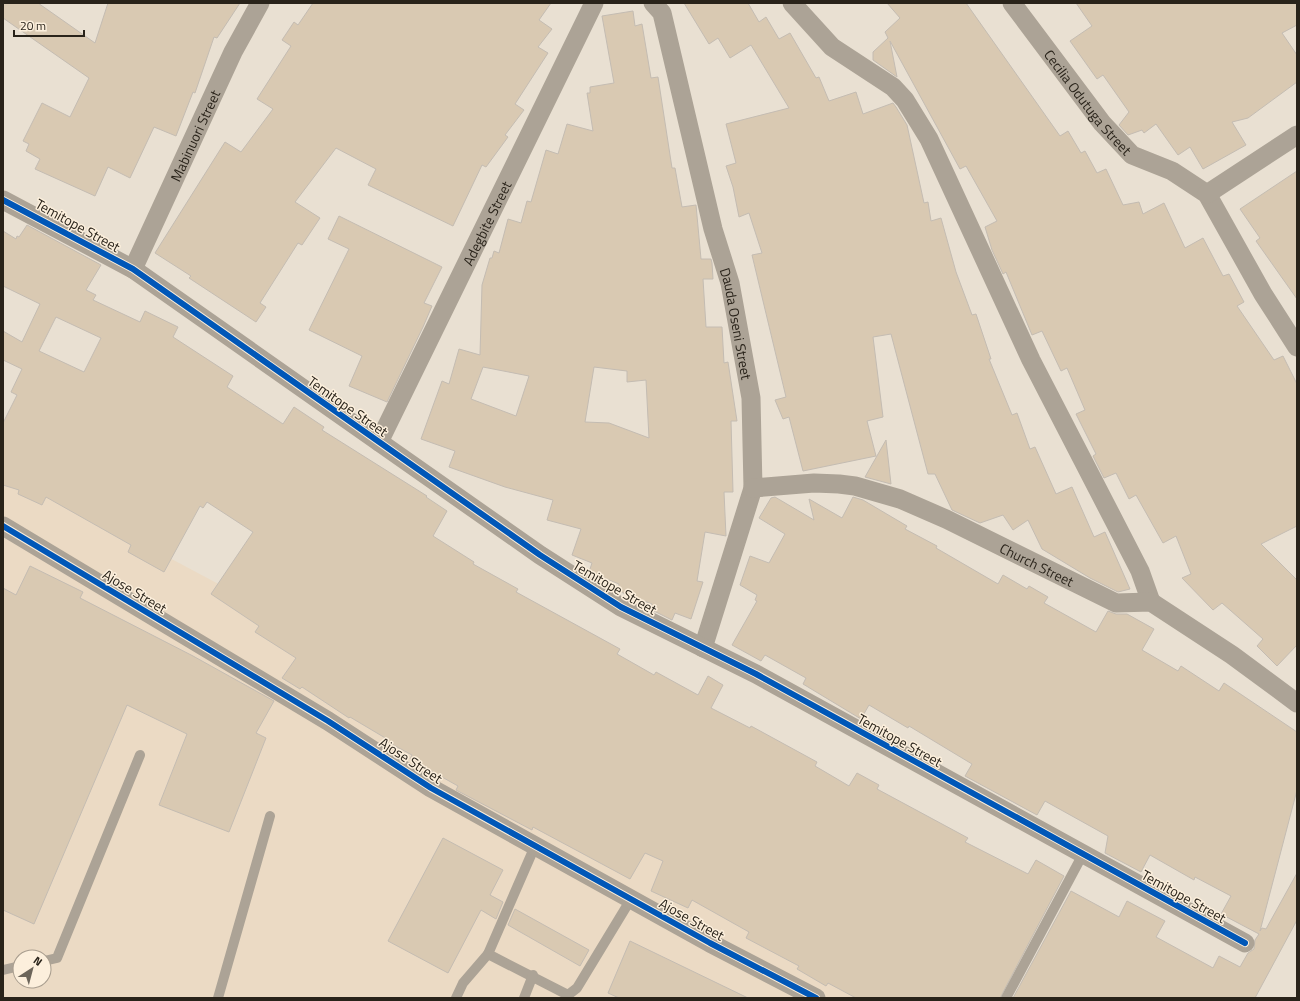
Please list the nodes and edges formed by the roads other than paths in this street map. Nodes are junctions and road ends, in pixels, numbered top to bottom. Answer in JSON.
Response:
{"nodes":[{"id":1,"x":260,"y":3,"type":"edge"},
{"id":2,"x":594,"y":3,"type":"edge"},
{"id":3,"x":653,"y":3,"type":"edge"},
{"id":4,"x":792,"y":3,"type":"edge"},
{"id":5,"x":1012,"y":3,"type":"edge"},
{"id":6,"x":1297,"y":135,"type":"edge"},
{"id":7,"x":1207,"y":194,"type":"junction"},
{"id":8,"x":4,"y":200,"type":"edge"},
{"id":9,"x":133,"y":269,"type":"junction"},
{"id":10,"x":1297,"y":347,"type":"edge"},
{"id":11,"x":379,"y":442,"type":"junction"},
{"id":12,"x":753,"y":488,"type":"junction"},
{"id":13,"x":3,"y":526,"type":"edge"},
{"id":14,"x":1151,"y":602,"type":"junction"},
{"id":15,"x":703,"y":648,"type":"junction"},
{"id":16,"x":1297,"y":703,"type":"edge"},
{"id":17,"x":140,"y":755,"type":"dead end"},
{"id":18,"x":270,"y":816,"type":"dead end"},
{"id":19,"x":535,"y":846,"type":"junction"},
{"id":20,"x":1083,"y":854,"type":"junction"},
{"id":21,"x":631,"y":899,"type":"junction"},
{"id":22,"x":1245,"y":942,"type":"dead end"},
{"id":23,"x":488,"y":954,"type":"junction"},
{"id":24,"x":52,"y":959,"type":"edge"},
{"id":25,"x":533,"y":976,"type":"junction"},
{"id":26,"x":218,"y":998,"type":"edge"},
{"id":27,"x":456,"y":998,"type":"edge"},
{"id":28,"x":524,"y":998,"type":"edge"},
{"id":29,"x":816,"y":998,"type":"edge"},
{"id":30,"x":1006,"y":998,"type":"edge"}],
"edges":[{"from":1,"to":9,"type":"street","name":"Mabinuori Street"},
{"from":2,"to":11,"type":"street","name":"Adegbite Street"},
{"from":3,"to":12,"type":"street","name":"Dauda Oseni Street"},
{"from":4,"to":14,"type":"street"},
{"from":5,"to":7,"type":"street","name":"Cecilia Odutuga Street"},
{"from":6,"to":7,"type":"street"},
{"from":7,"to":10,"type":"street","name":"Cecilia Odutuga Street"},
{"from":8,"to":9,"type":"street","name":"Temitope Street"},
{"from":9,"to":11,"type":"street","name":"Temitope Street"},
{"from":11,"to":15,"type":"street","name":"Temitope Street"},
{"from":12,"to":14,"type":"street","name":"Church Street"},
{"from":12,"to":15,"type":"street","name":"Dauda Oseni Street"},
{"from":13,"to":19,"type":"street","name":"Ajose Street"},
{"from":14,"to":16,"type":"street"},
{"from":15,"to":20,"type":"street","name":"Temitope Street"},
{"from":17,"to":24,"type":"lane"},
{"from":18,"to":26,"type":"lane"},
{"from":19,"to":21,"type":"street","name":"Ajose Street"},
{"from":19,"to":23,"type":"lane"},
{"from":20,"to":22,"type":"street","name":"Temitope Street"},
{"from":20,"to":30,"type":"lane"},
{"from":21,"to":25,"type":"lane"},
{"from":21,"to":29,"type":"street","name":"Ajose Street"},
{"from":23,"to":25,"type":"lane"},
{"from":23,"to":27,"type":"lane"},
{"from":25,"to":28,"type":"lane"}]}
